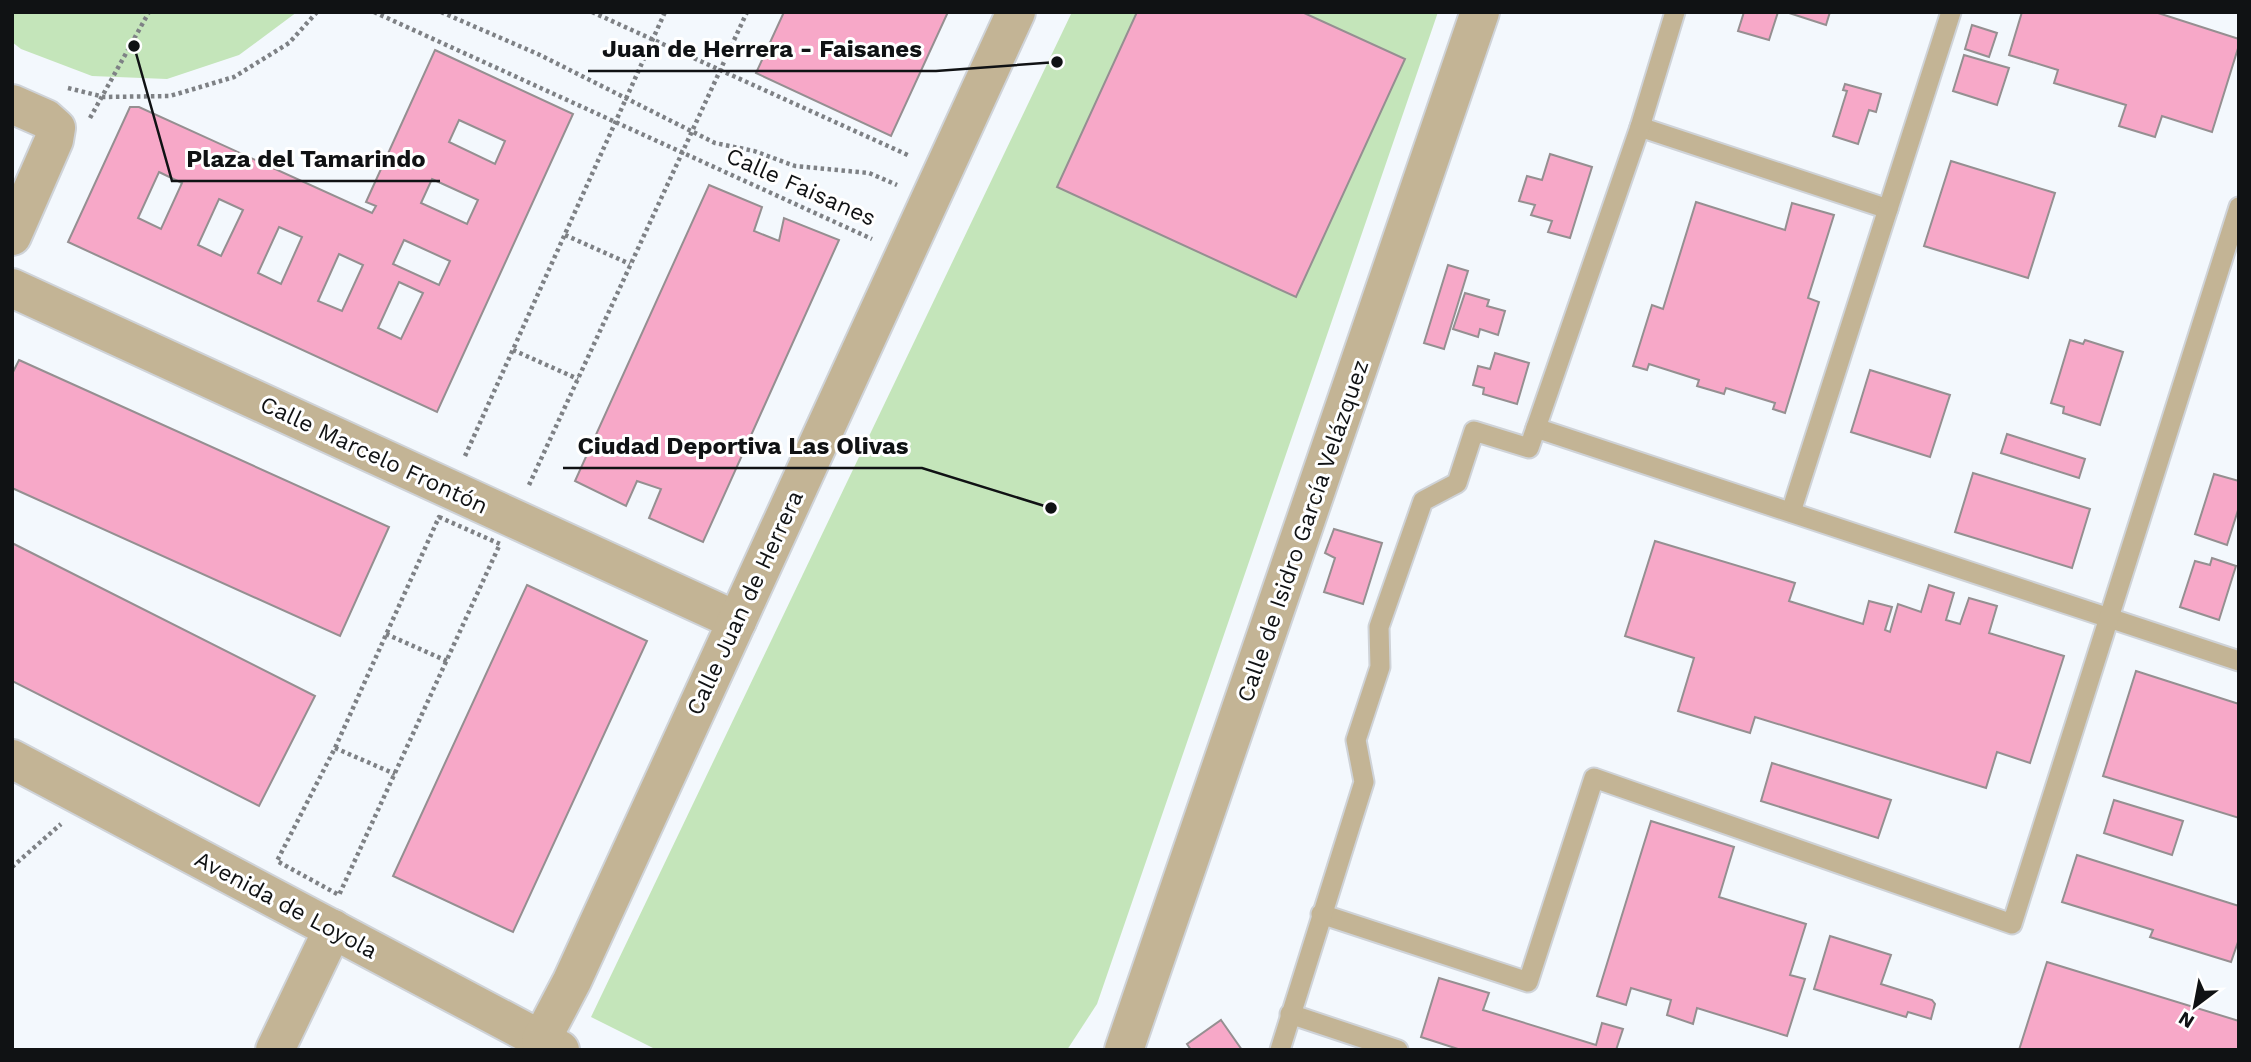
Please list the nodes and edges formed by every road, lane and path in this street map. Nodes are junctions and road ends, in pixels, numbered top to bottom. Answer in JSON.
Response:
{"nodes":[{"id":1,"x":149,"y":12,"type":"edge"},
{"id":2,"x":317,"y":12,"type":"edge"},
{"id":3,"x":373,"y":12,"type":"edge"},
{"id":4,"x":441,"y":12,"type":"edge"},
{"id":5,"x":592,"y":12,"type":"edge"},
{"id":6,"x":665,"y":12,"type":"edge"},
{"id":7,"x":747,"y":12,"type":"edge"},
{"id":8,"x":1016,"y":12,"type":"edge"},
{"id":9,"x":1480,"y":12,"type":"edge"},
{"id":10,"x":1675,"y":12,"type":"edge"},
{"id":11,"x":1951,"y":12,"type":"edge"},
{"id":12,"x":652,"y":40,"type":"junction"},
{"id":13,"x":720,"y":70,"type":"junction"},
{"id":14,"x":67,"y":88,"type":"dead end"},
{"id":15,"x":104,"y":97,"type":"junction"},
{"id":16,"x":626,"y":98,"type":"junction"},
{"id":17,"x":12,"y":104,"type":"edge"},
{"id":18,"x":615,"y":122,"type":"junction"},
{"id":19,"x":1640,"y":127,"type":"junction"},
{"id":20,"x":56,"y":128,"type":"junction"},
{"id":21,"x":692,"y":131,"type":"junction"},
{"id":22,"x":682,"y":153,"type":"junction"},
{"id":23,"x":918,"y":160,"type":"dead end"},
{"id":24,"x":929,"y":200,"type":"junction"},
{"id":25,"x":2239,"y":207,"type":"edge"},
{"id":26,"x":1888,"y":209,"type":"junction"},
{"id":27,"x":565,"y":235,"type":"junction"},
{"id":28,"x":12,"y":236,"type":"edge"},
{"id":29,"x":882,"y":243,"type":"dead end"},
{"id":30,"x":630,"y":264,"type":"junction"},
{"id":31,"x":12,"y":288,"type":"edge"},
{"id":32,"x":513,"y":350,"type":"junction"},
{"id":33,"x":578,"y":379,"type":"junction"},
{"id":34,"x":1536,"y":428,"type":"junction"},
{"id":35,"x":461,"y":465,"type":"dead end"},
{"id":36,"x":525,"y":493,"type":"dead end"},
{"id":37,"x":1791,"y":512,"type":"junction"},
{"id":38,"x":2108,"y":619,"type":"junction"},
{"id":39,"x":737,"y":621,"type":"junction"},
{"id":40,"x":386,"y":634,"type":"junction"},
{"id":41,"x":2239,"y":661,"type":"edge"},
{"id":42,"x":447,"y":662,"type":"junction"},
{"id":43,"x":335,"y":748,"type":"junction"},
{"id":44,"x":12,"y":760,"type":"edge"},
{"id":45,"x":395,"y":774,"type":"junction"},
{"id":46,"x":88,"y":800,"type":"junction"},
{"id":47,"x":12,"y":867,"type":"edge"},
{"id":48,"x":1321,"y":914,"type":"junction"},
{"id":49,"x":333,"y":929,"type":"junction"},
{"id":50,"x":1290,"y":1014,"type":"junction"},
{"id":51,"x":551,"y":1045,"type":"edge"},
{"id":52,"x":275,"y":1050,"type":"edge"},
{"id":53,"x":1124,"y":1050,"type":"edge"},
{"id":54,"x":1280,"y":1050,"type":"edge"},
{"id":55,"x":1398,"y":1050,"type":"edge"}],
"edges":[{"from":1,"to":15,"type":"path"},
{"from":2,"to":15,"type":"path"},
{"from":3,"to":18,"type":"path","name":"Calle Faisanes"},
{"from":4,"to":16,"type":"path"},
{"from":5,"to":12,"type":"path"},
{"from":6,"to":12,"type":"path"},
{"from":7,"to":13,"type":"path"},
{"from":8,"to":24,"type":"street","name":"Calle Juan de Herrera"},
{"from":9,"to":53,"type":"street","name":"Calle de Isidro García Velázquez"},
{"from":10,"to":19,"type":"lane"},
{"from":11,"to":26,"type":"lane"},
{"from":12,"to":13,"type":"path"},
{"from":12,"to":16,"type":"path"},
{"from":13,"to":21,"type":"path"},
{"from":13,"to":23,"type":"path"},
{"from":14,"to":15,"type":"path"},
{"from":15,"to":20,"type":"path"},
{"from":16,"to":18,"type":"path"},
{"from":16,"to":21,"type":"path"},
{"from":17,"to":20,"type":"street"},
{"from":18,"to":22,"type":"path","name":"Calle Faisanes"},
{"from":18,"to":27,"type":"path"},
{"from":19,"to":26,"type":"lane"},
{"from":19,"to":34,"type":"lane"},
{"from":20,"to":28,"type":"street"},
{"from":21,"to":22,"type":"path"},
{"from":21,"to":24,"type":"path"},
{"from":22,"to":29,"type":"path","name":"Calle Faisanes"},
{"from":22,"to":30,"type":"path"},
{"from":24,"to":39,"type":"street","name":"Calle Juan de Herrera"},
{"from":25,"to":38,"type":"lane"},
{"from":26,"to":37,"type":"lane"},
{"from":27,"to":30,"type":"path"},
{"from":27,"to":32,"type":"path"},
{"from":30,"to":33,"type":"path"},
{"from":31,"to":39,"type":"street","name":"Calle Marcelo Frontón"},
{"from":32,"to":33,"type":"path"},
{"from":32,"to":35,"type":"path"},
{"from":33,"to":36,"type":"path"},
{"from":34,"to":37,"type":"lane"},
{"from":34,"to":48,"type":"lane"},
{"from":37,"to":38,"type":"lane"},
{"from":38,"to":41,"type":"lane"},
{"from":38,"to":48,"type":"lane"},
{"from":39,"to":51,"type":"street","name":"Calle Juan de Herrera"},
{"from":40,"to":42,"type":"path"},
{"from":40,"to":42,"type":"path"},
{"from":40,"to":43,"type":"path"},
{"from":42,"to":45,"type":"path"},
{"from":43,"to":45,"type":"path"},
{"from":43,"to":45,"type":"path"},
{"from":44,"to":46,"type":"street","name":"Avenida de Loyola"},
{"from":46,"to":47,"type":"path"},
{"from":46,"to":49,"type":"street","name":"Avenida de Loyola"},
{"from":48,"to":50,"type":"lane"},
{"from":49,"to":51,"type":"street","name":"Avenida de Loyola"},
{"from":49,"to":52,"type":"street"},
{"from":50,"to":54,"type":"lane"},
{"from":50,"to":55,"type":"lane"}]}
